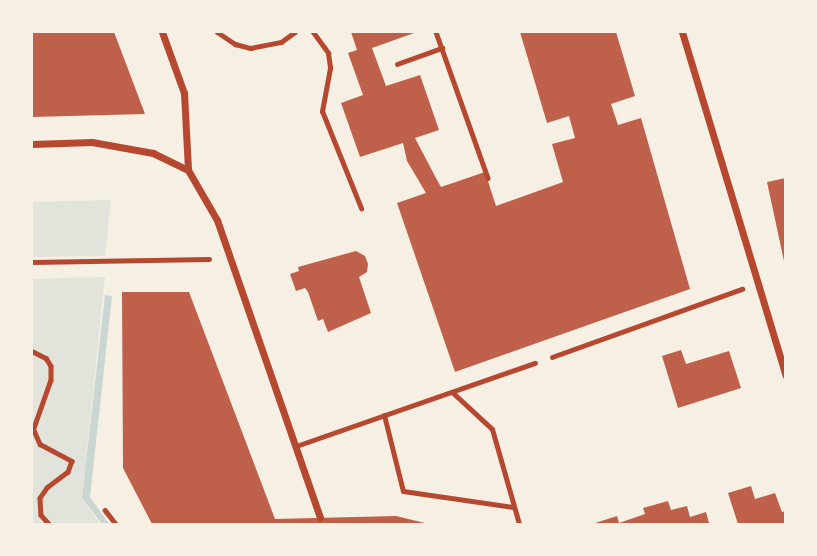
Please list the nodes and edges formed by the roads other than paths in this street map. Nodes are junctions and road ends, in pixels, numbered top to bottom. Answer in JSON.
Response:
{"nodes":[{"id":1,"x":162,"y":32,"type":"edge"},
{"id":2,"x":217,"y":32,"type":"edge"},
{"id":3,"x":295,"y":32,"type":"edge"},
{"id":4,"x":313,"y":32,"type":"edge"},
{"id":5,"x":681,"y":32,"type":"edge"},
{"id":6,"x":32,"y":144,"type":"edge"},
{"id":7,"x":188,"y":170,"type":"junction"},
{"id":8,"x":361,"y":208,"type":"dead end"},
{"id":9,"x":535,"y":363,"type":"road end"},
{"id":10,"x":786,"y":376,"type":"edge"},
{"id":11,"x":452,"y":392,"type":"junction"},
{"id":12,"x":384,"y":415,"type":"junction"},
{"id":13,"x":296,"y":446,"type":"junction"},
{"id":14,"x":513,"y":507,"type":"junction"},
{"id":15,"x":320,"y":518,"type":"dead end"},
{"id":16,"x":519,"y":524,"type":"edge"}],
"edges":[{"from":1,"to":7,"type":"street"},
{"from":2,"to":3,"type":"lane"},
{"from":4,"to":8,"type":"lane"},
{"from":5,"to":10,"type":"street"},
{"from":6,"to":7,"type":"street"},
{"from":7,"to":13,"type":"street"},
{"from":9,"to":11,"type":"lane"},
{"from":11,"to":12,"type":"lane"},
{"from":11,"to":14,"type":"lane"},
{"from":12,"to":13,"type":"lane"},
{"from":12,"to":14,"type":"lane"},
{"from":13,"to":15,"type":"street"},
{"from":14,"to":16,"type":"lane"}]}
